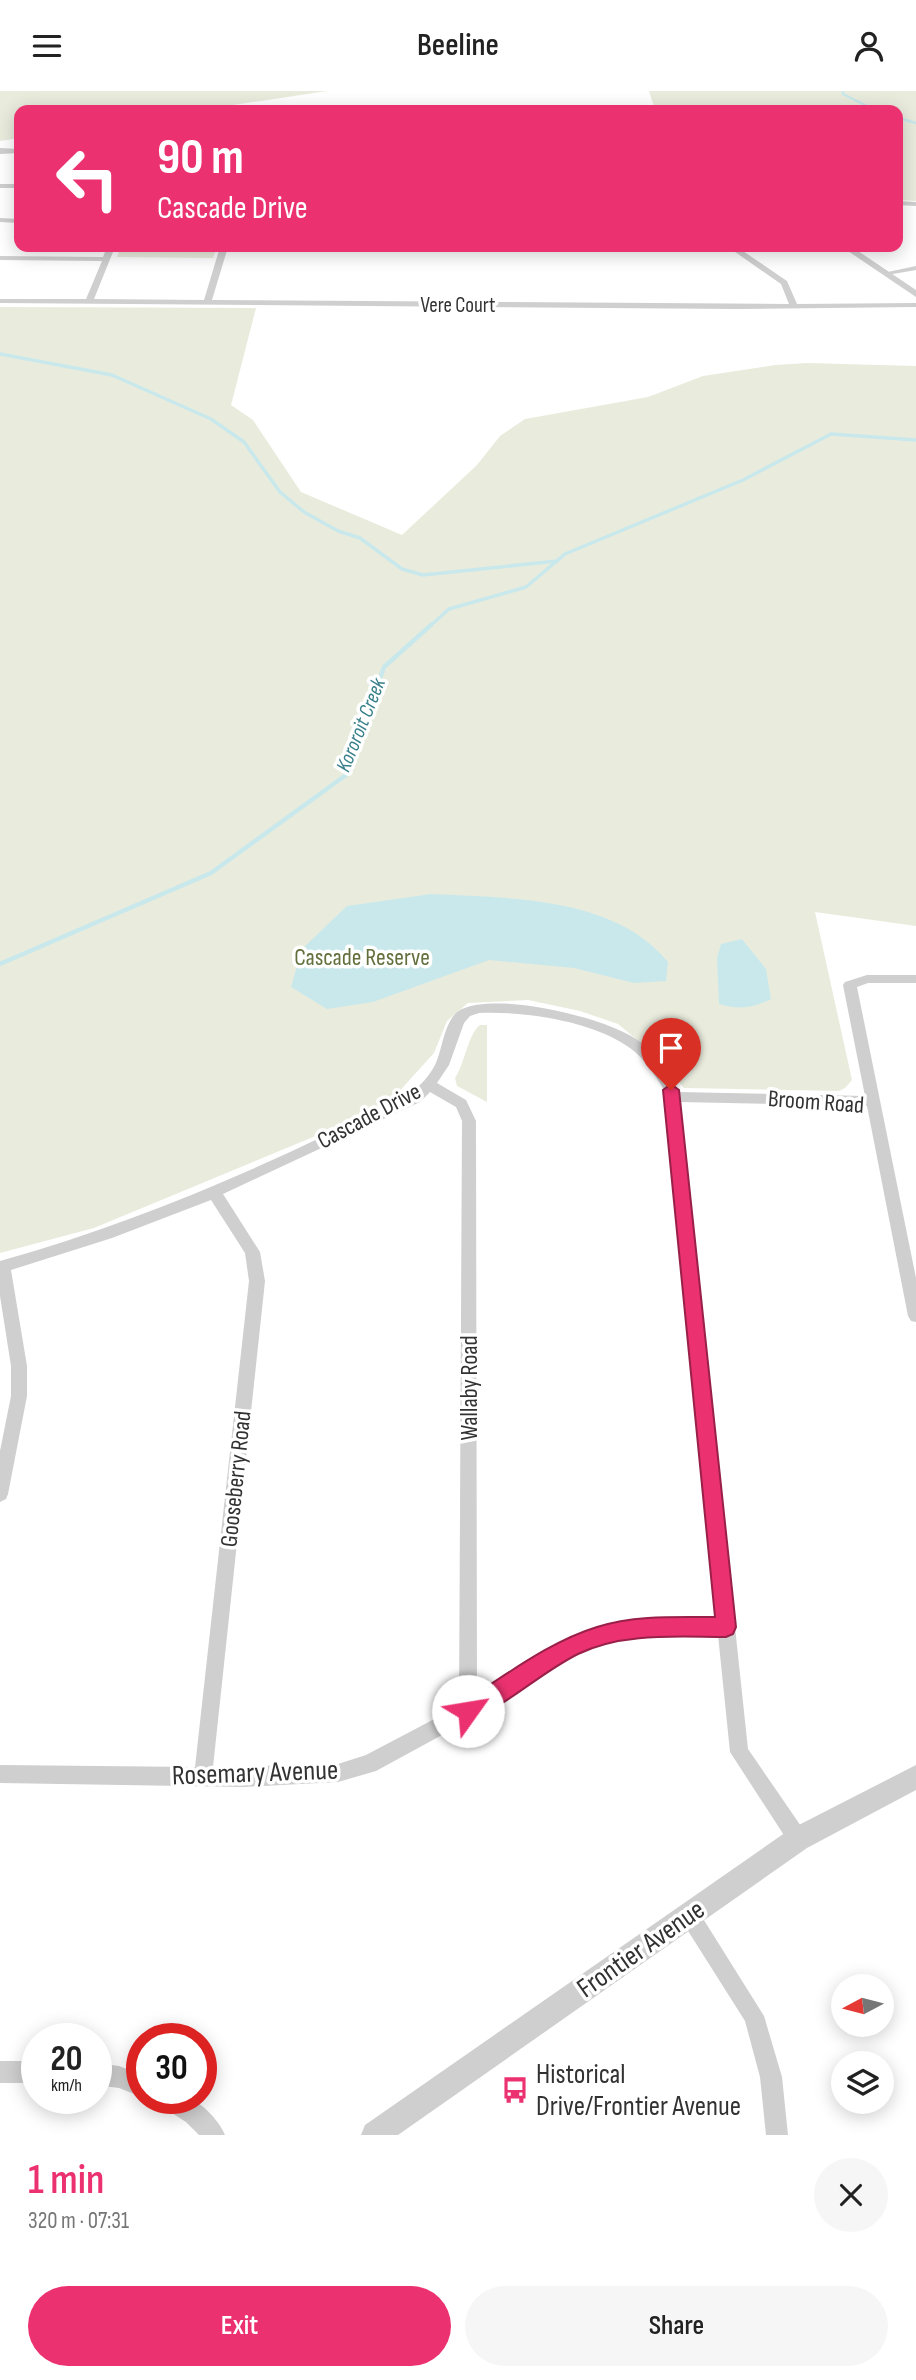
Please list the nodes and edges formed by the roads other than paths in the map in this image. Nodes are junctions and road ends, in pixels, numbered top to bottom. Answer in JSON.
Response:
{"nodes":[{"id":1,"x":108,"y":252,"type":"edge"},
{"id":2,"x":223,"y":252,"type":"edge"},
{"id":3,"x":739,"y":252,"type":"edge"},
{"id":4,"x":854,"y":252,"type":"edge"},
{"id":5,"x":0,"y":258,"type":"edge"},
{"id":6,"x":105,"y":259,"type":"junction"},
{"id":7,"x":916,"y":268,"type":"edge"},
{"id":8,"x":887,"y":273,"type":"junction"},
{"id":9,"x":916,"y":294,"type":"edge"},
{"id":10,"x":0,"y":301,"type":"edge"},
{"id":11,"x":89,"y":302,"type":"junction"},
{"id":12,"x":207,"y":303,"type":"junction"},
{"id":13,"x":916,"y":305,"type":"edge"},
{"id":14,"x":794,"y":306,"type":"junction"},
{"id":15,"x":916,"y":979,"type":"edge"},
{"id":16,"x":429,"y":1085,"type":"junction"},
{"id":17,"x":671,"y":1097,"type":"junction"},
{"id":18,"x":873,"y":1101,"type":"junction"},
{"id":19,"x":214,"y":1192,"type":"junction"},
{"id":20,"x":1,"y":1267,"type":"edge"},
{"id":21,"x":916,"y":1316,"type":"edge"},
{"id":22,"x":0,"y":1494,"type":"edge"},
{"id":23,"x":726,"y":1627,"type":"junction"},
{"id":24,"x":468,"y":1711,"type":"junction"},
{"id":25,"x":0,"y":1775,"type":"edge"},
{"id":26,"x":203,"y":1776,"type":"junction"},
{"id":27,"x":916,"y":1777,"type":"edge"},
{"id":28,"x":798,"y":1839,"type":"junction"},
{"id":29,"x":690,"y":1916,"type":"junction"},
{"id":30,"x":0,"y":2072,"type":"edge"},
{"id":31,"x":21,"y":2072,"type":"edge"},
{"id":32,"x":194,"y":2114,"type":"edge"},
{"id":33,"x":389,"y":2131,"type":"edge"},
{"id":34,"x":214,"y":2135,"type":"edge"},
{"id":35,"x":777,"y":2135,"type":"edge"}],
"edges":[{"from":1,"to":6,"type":"street"},
{"from":2,"to":12,"type":"street"},
{"from":3,"to":14,"type":"street"},
{"from":4,"to":8,"type":"street"},
{"from":5,"to":6,"type":"street"},
{"from":6,"to":11,"type":"street"},
{"from":7,"to":8,"type":"street"},
{"from":8,"to":9,"type":"street"},
{"from":10,"to":11,"type":"street","name":"Vere Court"},
{"from":11,"to":12,"type":"street","name":"Vere Court"},
{"from":12,"to":14,"type":"street","name":"Vere Court"},
{"from":13,"to":14,"type":"street","name":"Vere Court"},
{"from":15,"to":18,"type":"street"},
{"from":16,"to":17,"type":"street","name":"Cascade Drive"},
{"from":16,"to":19,"type":"street","name":"Cascade Drive"},
{"from":16,"to":24,"type":"street","name":"Wallaby Road"},
{"from":17,"to":18,"type":"street","name":"Broom Road"},
{"from":17,"to":23,"type":"street","name":"Cascade Drive"},
{"from":18,"to":21,"type":"street","name":"Broom Road"},
{"from":19,"to":20,"type":"street","name":"Cascade Drive"},
{"from":19,"to":26,"type":"street","name":"Gooseberry Road"},
{"from":20,"to":22,"type":"street"},
{"from":23,"to":24,"type":"street","name":"Rosemary Avenue"},
{"from":23,"to":28,"type":"street","name":"Cascade Drive"},
{"from":24,"to":26,"type":"street","name":"Rosemary Avenue"},
{"from":25,"to":26,"type":"street","name":"Rosemary Avenue"},
{"from":27,"to":28,"type":"street","name":"Frontier Avenue"},
{"from":28,"to":29,"type":"street","name":"Frontier Avenue"},
{"from":29,"to":33,"type":"street","name":"Frontier Avenue"},
{"from":29,"to":35,"type":"street"},
{"from":30,"to":31,"type":"street"},
{"from":32,"to":34,"type":"street"}]}
